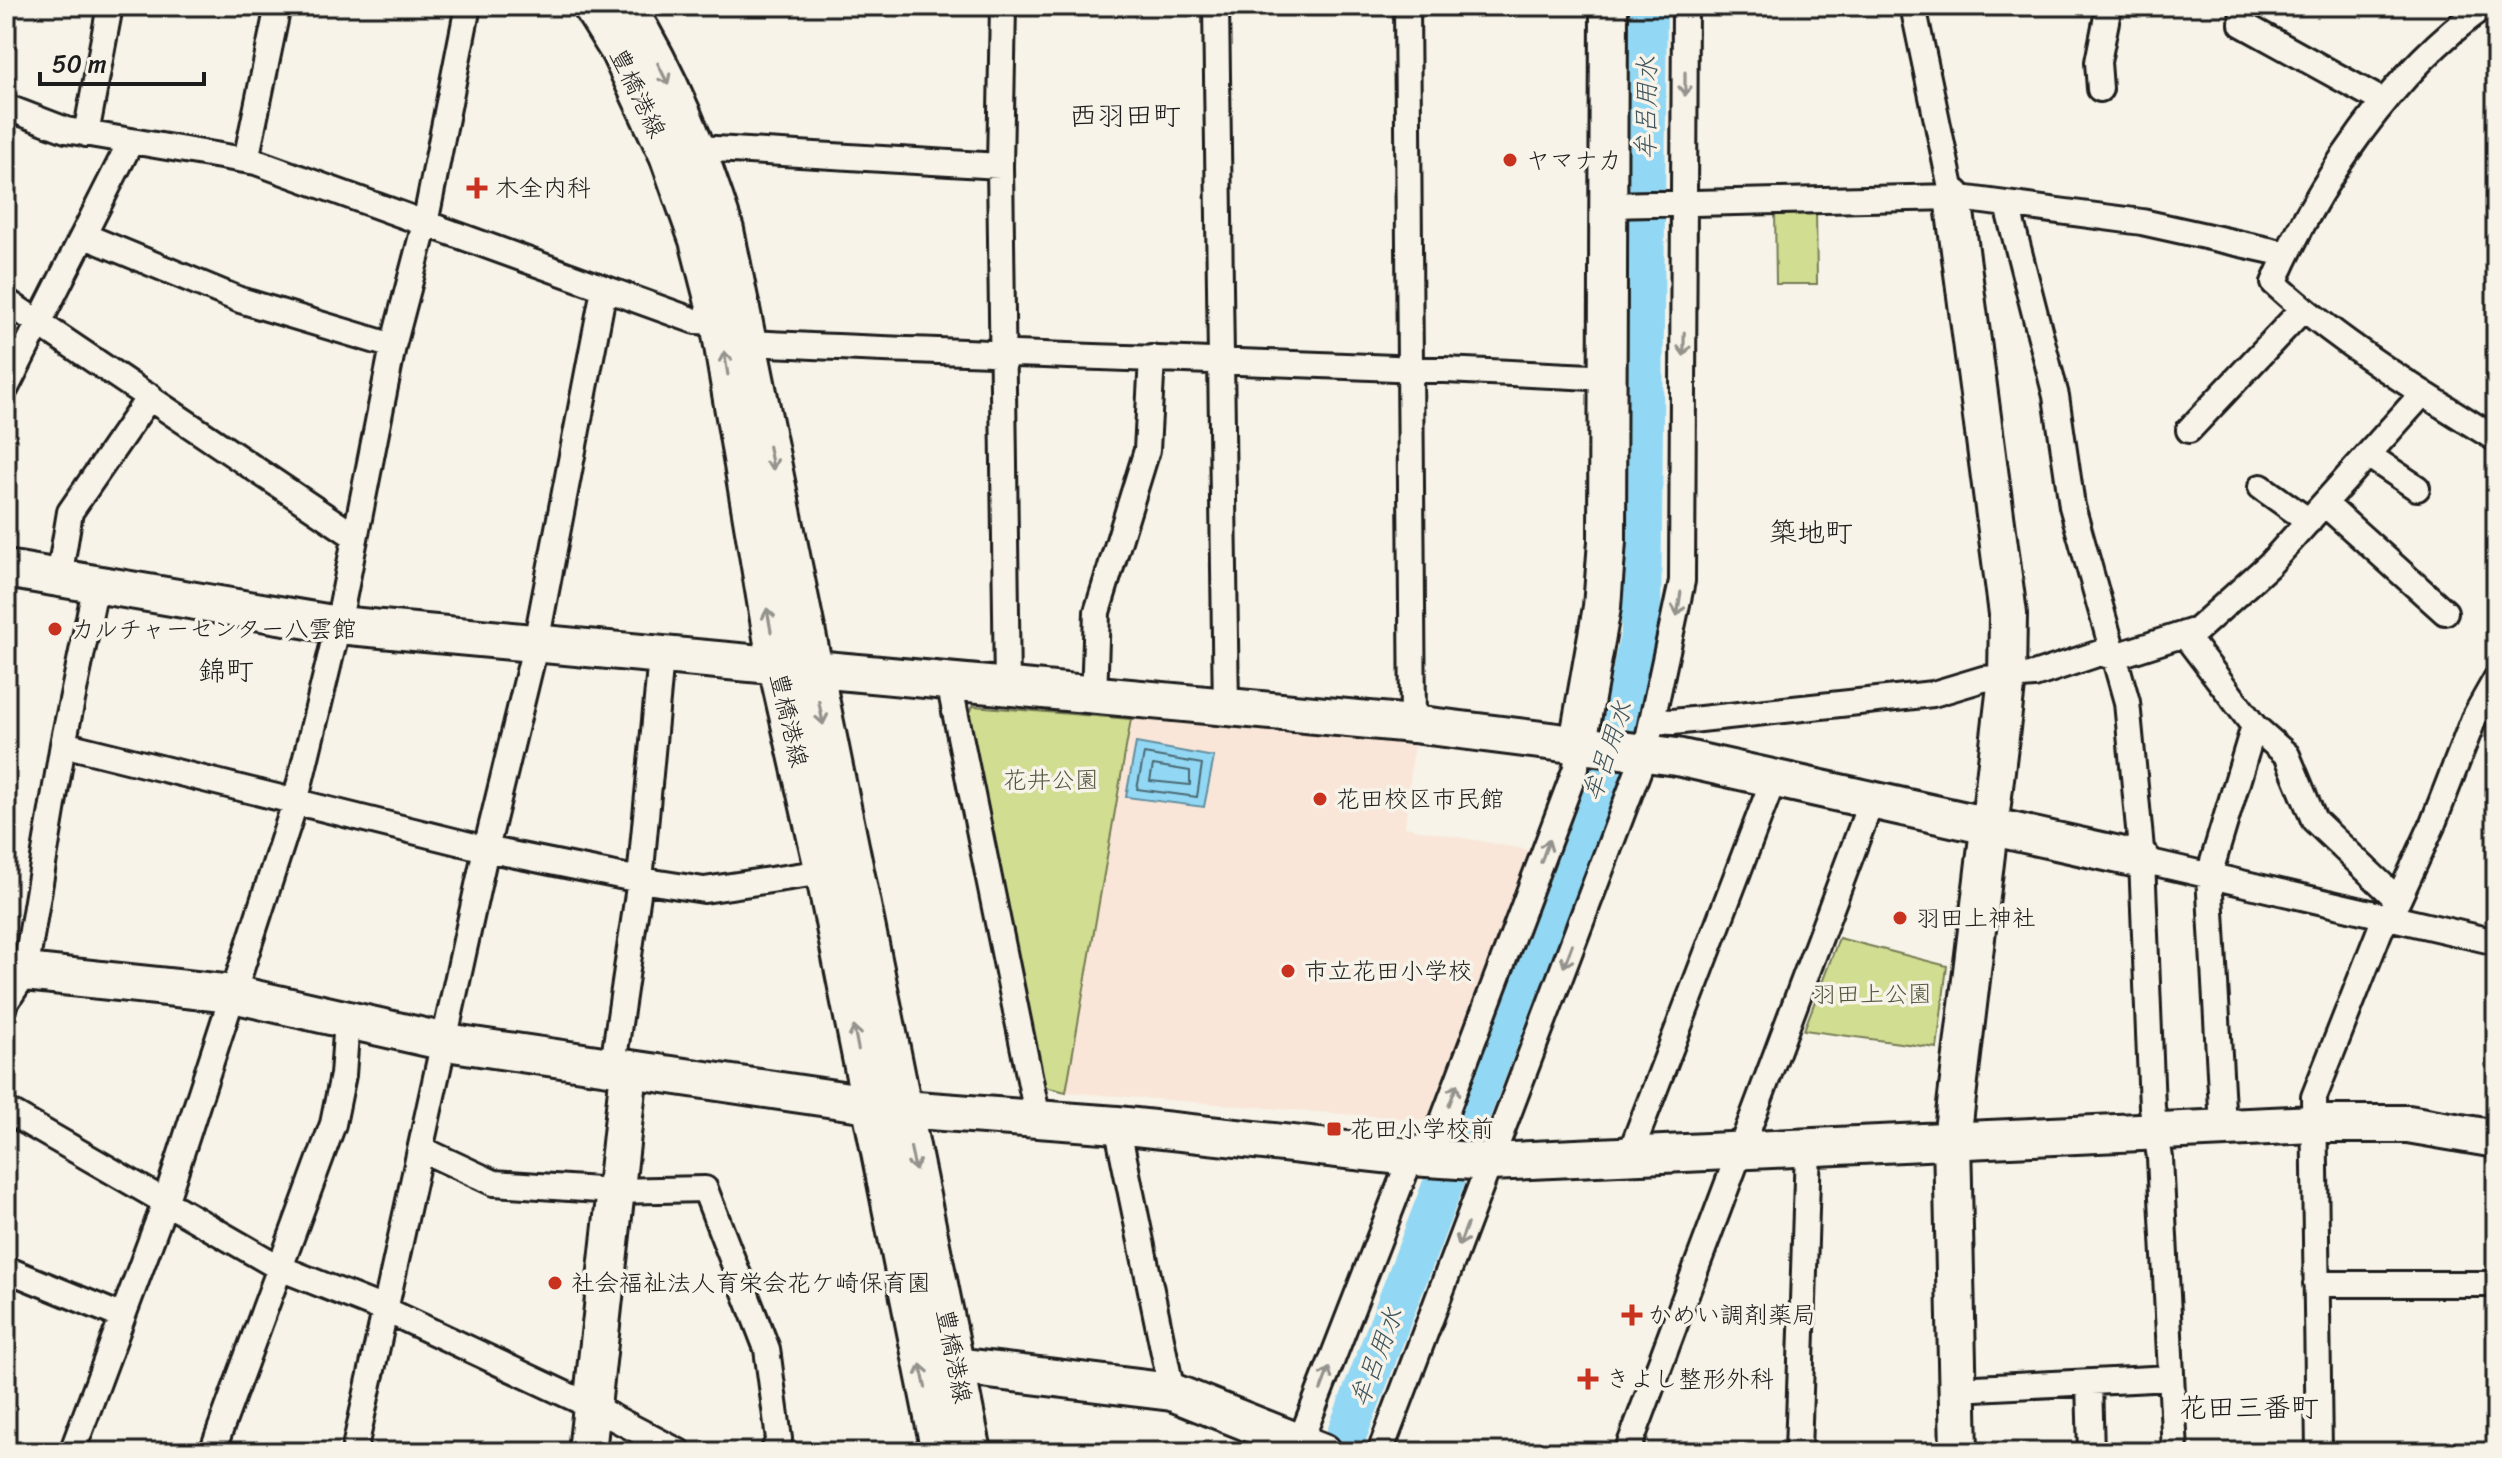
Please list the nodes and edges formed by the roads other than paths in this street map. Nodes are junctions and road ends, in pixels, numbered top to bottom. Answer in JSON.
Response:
{"nodes":[{"id":1,"x":110,"y":6,"type":"edge"},
{"id":2,"x":278,"y":6,"type":"edge"},
{"id":3,"x":591,"y":6,"type":"edge"},
{"id":4,"x":626,"y":6,"type":"edge"},
{"id":5,"x":1003,"y":6,"type":"edge"},
{"id":6,"x":1216,"y":6,"type":"edge"},
{"id":7,"x":1407,"y":6,"type":"edge"},
{"id":8,"x":1607,"y":6,"type":"edge"},
{"id":9,"x":1685,"y":6,"type":"edge"},
{"id":10,"x":1913,"y":6,"type":"edge"},
{"id":11,"x":2109,"y":6,"type":"edge"},
{"id":12,"x":2243,"y":6,"type":"edge"},
{"id":13,"x":2485,"y":6,"type":"edge"},
{"id":14,"x":464,"y":8,"type":"edge"},
{"id":15,"x":2100,"y":89,"type":"dead end"},
{"id":16,"x":2384,"y":102,"type":"junction"},
{"id":17,"x":6,"y":107,"type":"edge"},
{"id":18,"x":86,"y":134,"type":"junction"},
{"id":19,"x":131,"y":141,"type":"junction"},
{"id":20,"x":699,"y":148,"type":"junction"},
{"id":21,"x":246,"y":160,"type":"junction"},
{"id":22,"x":1000,"y":166,"type":"junction"},
{"id":23,"x":1953,"y":197,"type":"junction"},
{"id":24,"x":1686,"y":203,"type":"junction"},
{"id":25,"x":1621,"y":205,"type":"junction"},
{"id":26,"x":2007,"y":205,"type":"junction"},
{"id":27,"x":425,"y":224,"type":"junction"},
{"id":28,"x":85,"y":236,"type":"junction"},
{"id":29,"x":2286,"y":254,"type":"junction"},
{"id":30,"x":604,"y":289,"type":"junction"},
{"id":31,"x":6,"y":301,"type":"edge"},
{"id":32,"x":2303,"y":309,"type":"junction"},
{"id":33,"x":719,"y":322,"type":"junction"},
{"id":34,"x":39,"y":324,"type":"junction"},
{"id":35,"x":748,"y":343,"type":"junction"},
{"id":36,"x":393,"y":346,"type":"junction"},
{"id":37,"x":1003,"y":355,"type":"junction"},
{"id":38,"x":1152,"y":358,"type":"junction"},
{"id":39,"x":1220,"y":360,"type":"junction"},
{"id":40,"x":1408,"y":367,"type":"junction"},
{"id":41,"x":1607,"y":378,"type":"junction"},
{"id":42,"x":6,"y":388,"type":"edge"},
{"id":43,"x":2423,"y":393,"type":"junction"},
{"id":44,"x":150,"y":396,"type":"junction"},
{"id":45,"x":2189,"y":430,"type":"dead end"},
{"id":46,"x":2496,"y":439,"type":"edge"},
{"id":47,"x":2368,"y":455,"type":"junction"},
{"id":48,"x":2261,"y":487,"type":"dead end"},
{"id":49,"x":2417,"y":488,"type":"dead end"},
{"id":50,"x":2317,"y":512,"type":"junction"},
{"id":51,"x":353,"y":535,"type":"junction"},
{"id":52,"x":6,"y":569,"type":"edge"},
{"id":53,"x":59,"y":578,"type":"junction"},
{"id":54,"x":96,"y":584,"type":"junction"},
{"id":55,"x":2445,"y":612,"type":"dead end"},
{"id":56,"x":338,"y":625,"type":"junction"},
{"id":57,"x":2184,"y":634,"type":"junction"},
{"id":58,"x":536,"y":643,"type":"junction"},
{"id":59,"x":661,"y":657,"type":"junction"},
{"id":60,"x":2113,"y":657,"type":"junction"},
{"id":61,"x":794,"y":667,"type":"junction"},
{"id":62,"x":2007,"y":678,"type":"junction"},
{"id":63,"x":2496,"y":679,"type":"edge"},
{"id":64,"x":949,"y":682,"type":"junction"},
{"id":65,"x":1007,"y":687,"type":"junction"},
{"id":66,"x":1094,"y":696,"type":"junction"},
{"id":67,"x":1226,"y":709,"type":"junction"},
{"id":68,"x":1413,"y":724,"type":"junction"},
{"id":69,"x":2254,"y":726,"type":"junction"},
{"id":70,"x":1619,"y":742,"type":"junction"},
{"id":71,"x":63,"y":744,"type":"junction"},
{"id":72,"x":1774,"y":778,"type":"junction"},
{"id":73,"x":1872,"y":799,"type":"junction"},
{"id":74,"x":295,"y":803,"type":"junction"},
{"id":75,"x":1989,"y":825,"type":"junction"},
{"id":76,"x":486,"y":849,"type":"junction"},
{"id":77,"x":2142,"y":860,"type":"junction"},
{"id":78,"x":824,"y":872,"type":"junction"},
{"id":79,"x":2209,"y":875,"type":"junction"},
{"id":80,"x":640,"y":880,"type":"junction"},
{"id":81,"x":2394,"y":909,"type":"junction"},
{"id":82,"x":2496,"y":942,"type":"edge"},
{"id":83,"x":12,"y":982,"type":"edge"},
{"id":84,"x":233,"y":994,"type":"junction"},
{"id":85,"x":347,"y":1020,"type":"junction"},
{"id":86,"x":446,"y":1042,"type":"junction"},
{"id":87,"x":621,"y":1068,"type":"junction"},
{"id":88,"x":886,"y":1106,"type":"junction"},
{"id":89,"x":6,"y":1110,"type":"edge"},
{"id":90,"x":1038,"y":1119,"type":"junction"},
{"id":91,"x":2313,"y":1124,"type":"junction"},
{"id":92,"x":1117,"y":1125,"type":"junction"},
{"id":93,"x":2223,"y":1127,"type":"junction"},
{"id":94,"x":2156,"y":1130,"type":"junction"},
{"id":95,"x":1952,"y":1139,"type":"junction"},
{"id":96,"x":2496,"y":1139,"type":"edge"},
{"id":97,"x":421,"y":1149,"type":"junction"},
{"id":98,"x":1808,"y":1149,"type":"junction"},
{"id":99,"x":1739,"y":1152,"type":"junction"},
{"id":100,"x":1630,"y":1154,"type":"junction"},
{"id":101,"x":1450,"y":1160,"type":"junction"},
{"id":102,"x":613,"y":1191,"type":"junction"},
{"id":103,"x":165,"y":1203,"type":"junction"},
{"id":104,"x":280,"y":1268,"type":"junction"},
{"id":105,"x":6,"y":1269,"type":"edge"},
{"id":106,"x":2316,"y":1284,"type":"junction"},
{"id":107,"x":2496,"y":1284,"type":"edge"},
{"id":108,"x":386,"y":1310,"type":"junction"},
{"id":109,"x":121,"y":1316,"type":"junction"},
{"id":110,"x":956,"y":1366,"type":"junction"},
{"id":111,"x":2171,"y":1378,"type":"junction"},
{"id":112,"x":2089,"y":1383,"type":"junction"},
{"id":113,"x":1957,"y":1389,"type":"junction"},
{"id":114,"x":1172,"y":1392,"type":"junction"},
{"id":115,"x":593,"y":1407,"type":"junction"},
{"id":116,"x":1306,"y":1448,"type":"edge"},
{"id":117,"x":72,"y":1452,"type":"edge"},
{"id":118,"x":212,"y":1452,"type":"edge"},
{"id":119,"x":354,"y":1452,"type":"edge"},
{"id":120,"x":587,"y":1452,"type":"edge"},
{"id":121,"x":679,"y":1452,"type":"edge"},
{"id":122,"x":773,"y":1452,"type":"edge"},
{"id":123,"x":940,"y":1452,"type":"edge"},
{"id":124,"x":973,"y":1452,"type":"edge"},
{"id":125,"x":1380,"y":1452,"type":"edge"},
{"id":126,"x":1627,"y":1452,"type":"edge"},
{"id":127,"x":1798,"y":1452,"type":"edge"},
{"id":128,"x":1959,"y":1452,"type":"edge"},
{"id":129,"x":2091,"y":1452,"type":"edge"},
{"id":130,"x":2175,"y":1452,"type":"edge"},
{"id":131,"x":2319,"y":1452,"type":"edge"}],
"edges":[{"from":1,"to":18,"type":"street"},
{"from":2,"to":21,"type":"street"},
{"from":3,"to":33,"type":"street","name":"豊橋港線"},
{"from":4,"to":20,"type":"street","name":"豊橋港線","one_way":true},
{"from":5,"to":22,"type":"street"},
{"from":6,"to":39,"type":"street"},
{"from":7,"to":40,"type":"street"},
{"from":8,"to":25,"type":"street"},
{"from":9,"to":24,"type":"street","one_way":true},
{"from":10,"to":23,"type":"street"},
{"from":11,"to":15,"type":"street"},
{"from":12,"to":16,"type":"street"},
{"from":13,"to":16,"type":"street"},
{"from":14,"to":27,"type":"street"},
{"from":16,"to":29,"type":"street"},
{"from":17,"to":18,"type":"street"},
{"from":18,"to":19,"type":"street"},
{"from":19,"to":21,"type":"street"},
{"from":19,"to":28,"type":"street"},
{"from":20,"to":22,"type":"street"},
{"from":20,"to":35,"type":"street","name":"豊橋港線"},
{"from":21,"to":27,"type":"street"},
{"from":22,"to":37,"type":"street"},
{"from":23,"to":24,"type":"street"},
{"from":23,"to":26,"type":"street"},
{"from":23,"to":62,"type":"street"},
{"from":24,"to":25,"type":"street"},
{"from":24,"to":70,"type":"street","one_way":true},
{"from":25,"to":41,"type":"street"},
{"from":26,"to":29,"type":"street"},
{"from":26,"to":60,"type":"street"},
{"from":27,"to":30,"type":"street"},
{"from":27,"to":36,"type":"street"},
{"from":28,"to":34,"type":"street"},
{"from":28,"to":36,"type":"street"},
{"from":29,"to":32,"type":"street"},
{"from":30,"to":33,"type":"street"},
{"from":30,"to":58,"type":"street"},
{"from":31,"to":34,"type":"street"},
{"from":32,"to":43,"type":"street"},
{"from":32,"to":45,"type":"street"},
{"from":61,"to":33,"type":"street","name":"豊橋港線","one_way":true},
{"from":34,"to":42,"type":"street"},
{"from":34,"to":44,"type":"street"},
{"from":35,"to":37,"type":"street"},
{"from":35,"to":61,"type":"street","name":"豊橋港線","one_way":true},
{"from":36,"to":51,"type":"street"},
{"from":37,"to":38,"type":"street"},
{"from":37,"to":65,"type":"street"},
{"from":38,"to":39,"type":"street"},
{"from":38,"to":66,"type":"street"},
{"from":39,"to":40,"type":"street"},
{"from":39,"to":67,"type":"street"},
{"from":40,"to":41,"type":"street"},
{"from":40,"to":68,"type":"street"},
{"from":41,"to":70,"type":"street"},
{"from":43,"to":46,"type":"street"},
{"from":43,"to":47,"type":"street"},
{"from":44,"to":51,"type":"street"},
{"from":44,"to":53,"type":"street"},
{"from":47,"to":49,"type":"street"},
{"from":47,"to":50,"type":"street"},
{"from":48,"to":50,"type":"street"},
{"from":50,"to":55,"type":"street"},
{"from":50,"to":57,"type":"street"},
{"from":51,"to":56,"type":"street"},
{"from":52,"to":53,"type":"street"},
{"from":53,"to":54,"type":"street"},
{"from":54,"to":56,"type":"street"},
{"from":54,"to":71,"type":"street"},
{"from":56,"to":58,"type":"street"},
{"from":56,"to":74,"type":"street"},
{"from":57,"to":60,"type":"street"},
{"from":57,"to":69,"type":"street"},
{"from":58,"to":59,"type":"street"},
{"from":58,"to":76,"type":"street"},
{"from":59,"to":61,"type":"street"},
{"from":59,"to":80,"type":"street"},
{"from":60,"to":62,"type":"street"},
{"from":60,"to":77,"type":"street"},
{"from":61,"to":64,"type":"street"},
{"from":61,"to":78,"type":"street","name":"豊橋港線"},
{"from":61,"to":88,"type":"street","name":"豊橋港線","one_way":true},
{"from":62,"to":70,"type":"street"},
{"from":62,"to":75,"type":"street"},
{"from":63,"to":81,"type":"street"},
{"from":64,"to":65,"type":"street"},
{"from":64,"to":90,"type":"street"},
{"from":65,"to":66,"type":"street"},
{"from":66,"to":67,"type":"street"},
{"from":67,"to":68,"type":"street"},
{"from":68,"to":70,"type":"street"},
{"from":69,"to":79,"type":"street"},
{"from":69,"to":81,"type":"street"},
{"from":70,"to":72,"type":"street"},
{"from":70,"to":101,"type":"street","one_way":true},
{"from":101,"to":70,"type":"street","one_way":true},
{"from":71,"to":74,"type":"street"},
{"from":71,"to":83,"type":"street"},
{"from":72,"to":73,"type":"street"},
{"from":72,"to":100,"type":"street"},
{"from":73,"to":75,"type":"street"},
{"from":73,"to":99,"type":"street"},
{"from":74,"to":76,"type":"street"},
{"from":74,"to":84,"type":"street"},
{"from":75,"to":77,"type":"street"},
{"from":75,"to":95,"type":"street"},
{"from":76,"to":80,"type":"street"},
{"from":76,"to":86,"type":"street"},
{"from":77,"to":79,"type":"street"},
{"from":77,"to":94,"type":"street"},
{"from":78,"to":80,"type":"street"},
{"from":88,"to":78,"type":"street","name":"豊橋港線","one_way":true},
{"from":79,"to":81,"type":"street"},
{"from":79,"to":93,"type":"street"},
{"from":80,"to":87,"type":"street"},
{"from":81,"to":82,"type":"street"},
{"from":81,"to":91,"type":"street"},
{"from":83,"to":84,"type":"street"},
{"from":84,"to":85,"type":"street"},
{"from":84,"to":103,"type":"street"},
{"from":85,"to":86,"type":"street"},
{"from":85,"to":104,"type":"street"},
{"from":86,"to":87,"type":"street"},
{"from":86,"to":97,"type":"street"},
{"from":87,"to":88,"type":"street"},
{"from":87,"to":102,"type":"street"},
{"from":88,"to":90,"type":"street"},
{"from":88,"to":110,"type":"street","name":"豊橋港線","one_way":true},
{"from":123,"to":88,"type":"street","name":"豊橋港線","one_way":true},
{"from":89,"to":103,"type":"street"},
{"from":90,"to":92,"type":"street"},
{"from":91,"to":93,"type":"street"},
{"from":91,"to":96,"type":"street"},
{"from":91,"to":106,"type":"street"},
{"from":92,"to":101,"type":"street"},
{"from":92,"to":114,"type":"street"},
{"from":93,"to":94,"type":"street"},
{"from":94,"to":95,"type":"street"},
{"from":94,"to":111,"type":"street"},
{"from":95,"to":98,"type":"street"},
{"from":95,"to":113,"type":"street"},
{"from":97,"to":102,"type":"street"},
{"from":97,"to":108,"type":"street"},
{"from":98,"to":99,"type":"street"},
{"from":98,"to":127,"type":"street"},
{"from":99,"to":100,"type":"street"},
{"from":99,"to":126,"type":"street"},
{"from":100,"to":101,"type":"street"},
{"from":116,"to":101,"type":"street","one_way":true},
{"from":101,"to":125,"type":"street","one_way":true},
{"from":102,"to":115,"type":"street"},
{"from":102,"to":122,"type":"street"},
{"from":103,"to":104,"type":"street"},
{"from":103,"to":109,"type":"street"},
{"from":104,"to":108,"type":"street"},
{"from":104,"to":118,"type":"street"},
{"from":105,"to":109,"type":"street"},
{"from":106,"to":107,"type":"street"},
{"from":106,"to":131,"type":"street"},
{"from":108,"to":115,"type":"street"},
{"from":108,"to":119,"type":"street"},
{"from":109,"to":117,"type":"street"},
{"from":110,"to":114,"type":"street"},
{"from":110,"to":124,"type":"street","name":"豊橋港線"},
{"from":111,"to":112,"type":"street"},
{"from":111,"to":130,"type":"street"},
{"from":112,"to":113,"type":"street"},
{"from":112,"to":129,"type":"street"},
{"from":113,"to":128,"type":"street"},
{"from":114,"to":116,"type":"street"},
{"from":115,"to":120,"type":"street"},
{"from":115,"to":121,"type":"street"}]}
